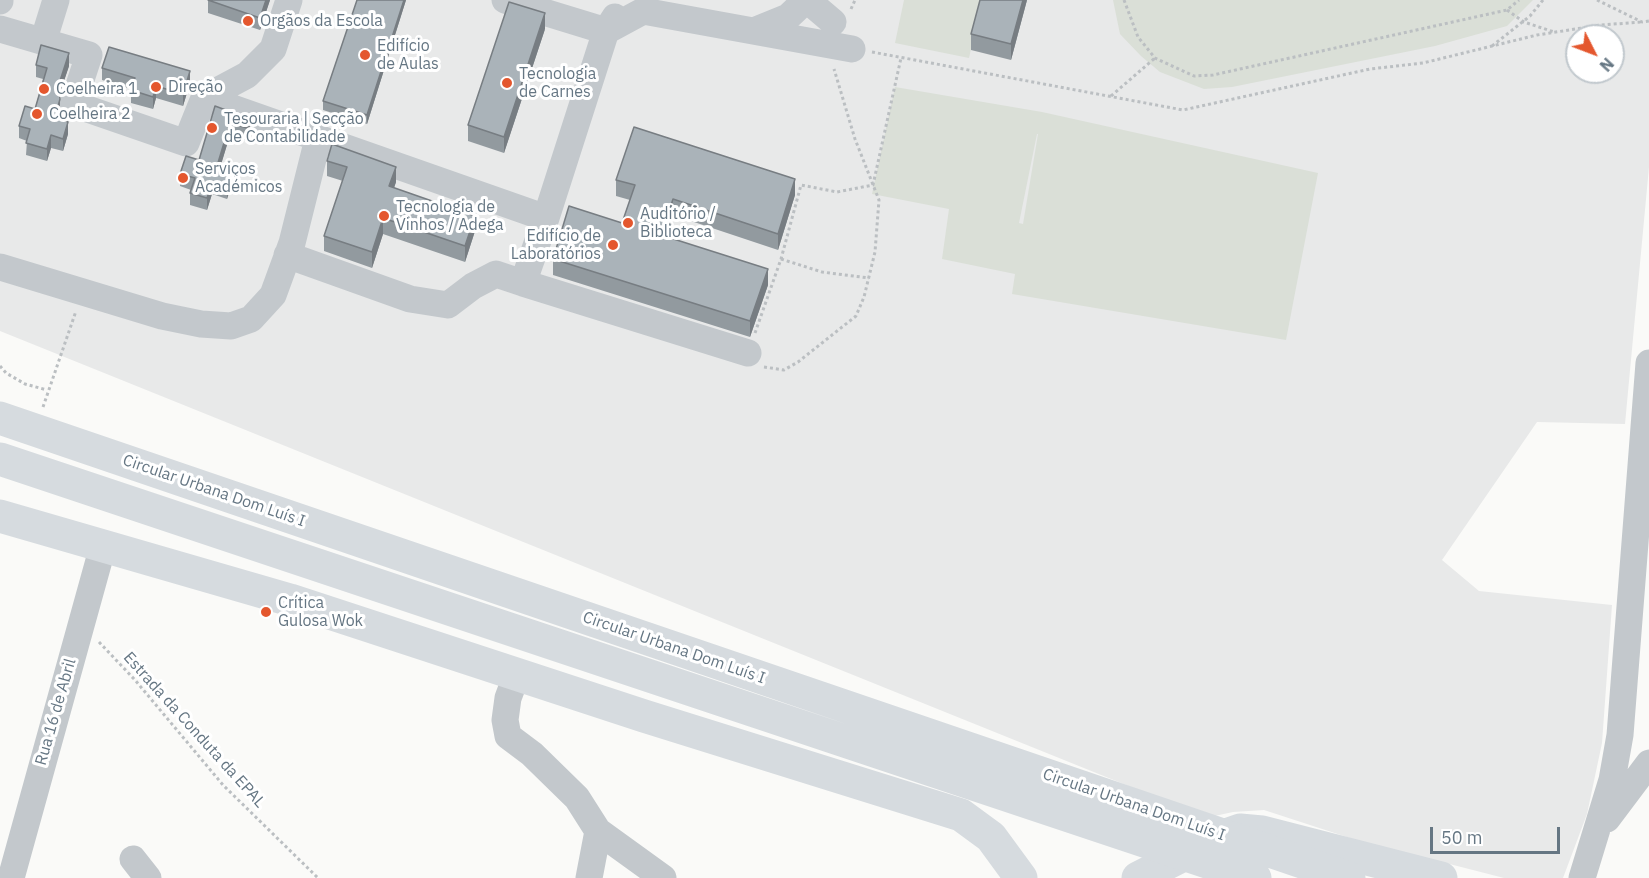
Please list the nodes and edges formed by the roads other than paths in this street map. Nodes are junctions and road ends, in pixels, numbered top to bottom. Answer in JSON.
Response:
{"nodes":[{"id":1,"x":56,"y":0,"type":"edge"},
{"id":2,"x":289,"y":0,"type":"edge"},
{"id":3,"x":505,"y":0,"type":"edge"},
{"id":4,"x":626,"y":0,"type":"edge"},
{"id":5,"x":698,"y":0,"type":"edge"},
{"id":6,"x":806,"y":0,"type":"edge"},
{"id":7,"x":724,"y":24,"type":"junction"},
{"id":8,"x":0,"y":29,"type":"edge"},
{"id":9,"x":756,"y":30,"type":"junction"},
{"id":10,"x":606,"y":31,"type":"junction"},
{"id":11,"x":43,"y":42,"type":"junction"},
{"id":12,"x":204,"y":98,"type":"junction"},
{"id":13,"x":318,"y":139,"type":"junction"},
{"id":14,"x":546,"y":218,"type":"junction"},
{"id":15,"x":287,"y":255,"type":"junction"},
{"id":16,"x":0,"y":267,"type":"edge"},
{"id":17,"x":523,"y":283,"type":"junction"},
{"id":18,"x":748,"y":353,"type":"road end"},
{"id":19,"x":1649,"y":363,"type":"edge"},
{"id":20,"x":0,"y":417,"type":"edge"},
{"id":21,"x":1646,"y":444,"type":"edge"},
{"id":22,"x":0,"y":459,"type":"edge"},
{"id":23,"x":0,"y":516,"type":"edge"},
{"id":24,"x":102,"y":546,"type":"junction"},
{"id":25,"x":1639,"y":624,"type":"edge"},
{"id":26,"x":517,"y":674,"type":"junction"},
{"id":27,"x":1649,"y":763,"type":"edge"},
{"id":28,"x":598,"y":831,"type":"junction"},
{"id":29,"x":1595,"y":834,"type":"junction"},
{"id":30,"x":1354,"y":868,"type":"edge"},
{"id":31,"x":11,"y":878,"type":"edge"},
{"id":32,"x":589,"y":878,"type":"edge"},
{"id":33,"x":663,"y":878,"type":"edge"},
{"id":34,"x":1021,"y":878,"type":"edge"},
{"id":35,"x":1138,"y":878,"type":"edge"},
{"id":36,"x":1255,"y":878,"type":"edge"},
{"id":37,"x":1441,"y":878,"type":"edge"},
{"id":38,"x":1582,"y":878,"type":"edge"}],
"edges":[{"from":1,"to":11,"type":"street"},
{"from":2,"to":12,"type":"street"},
{"from":3,"to":10,"type":"street"},
{"from":4,"to":10,"type":"street"},
{"from":5,"to":7,"type":"street"},
{"from":6,"to":9,"type":"street"},
{"from":6,"to":9,"type":"street"},
{"from":7,"to":9,"type":"street"},
{"from":7,"to":10,"type":"street"},
{"from":8,"to":11,"type":"street"},
{"from":10,"to":14,"type":"street"},
{"from":11,"to":12,"type":"street"},
{"from":12,"to":13,"type":"street"},
{"from":13,"to":14,"type":"street"},
{"from":13,"to":15,"type":"street"},
{"from":14,"to":17,"type":"street"},
{"from":15,"to":16,"type":"street"},
{"from":15,"to":17,"type":"street"},
{"from":17,"to":18,"type":"street"},
{"from":19,"to":21,"type":"street"},
{"from":20,"to":30,"type":"main road","name":"Circular Urbana Dom Luís I"},
{"from":21,"to":25,"type":"street"},
{"from":22,"to":36,"type":"main road","name":"Circular Urbana Dom Luís I"},
{"from":23,"to":24,"type":"main road"},
{"from":24,"to":26,"type":"main road"},
{"from":24,"to":31,"type":"street","name":"Rua 16 de Abril"},
{"from":25,"to":29,"type":"street"},
{"from":26,"to":28,"type":"street"},
{"from":26,"to":34,"type":"main road"},
{"from":27,"to":29,"type":"street"},
{"from":28,"to":32,"type":"street"},
{"from":28,"to":33,"type":"street"},
{"from":29,"to":38,"type":"street"},
{"from":30,"to":35,"type":"main road"},
{"from":30,"to":37,"type":"main road"}]}
